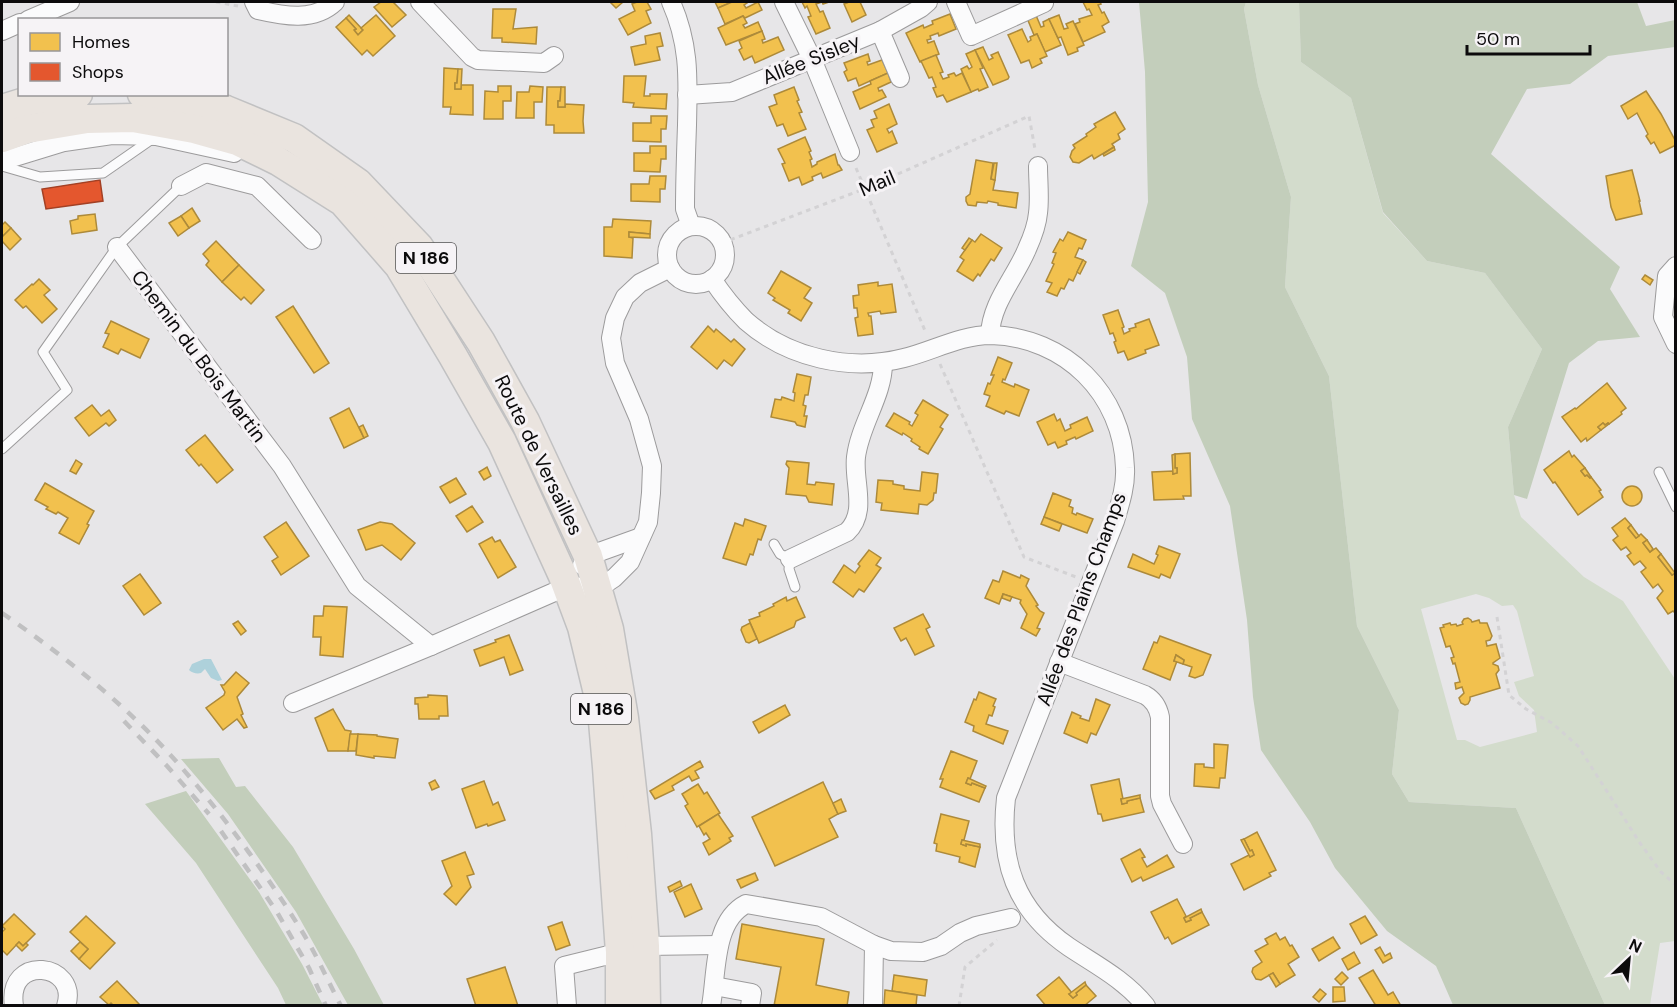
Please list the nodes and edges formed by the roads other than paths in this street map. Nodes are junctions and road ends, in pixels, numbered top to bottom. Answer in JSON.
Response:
{"nodes":[{"id":1,"x":67,"y":2,"type":"edge"},
{"id":2,"x":335,"y":2,"type":"edge"},
{"id":3,"x":420,"y":2,"type":"edge"},
{"id":4,"x":671,"y":2,"type":"edge"},
{"id":5,"x":784,"y":2,"type":"edge"},
{"id":6,"x":928,"y":2,"type":"edge"},
{"id":7,"x":956,"y":2,"type":"edge"},
{"id":8,"x":1044,"y":3,"type":"edge"},
{"id":9,"x":256,"y":6,"type":"edge"},
{"id":10,"x":32,"y":18,"type":"edge"},
{"id":11,"x":18,"y":24,"type":"edge"},
{"id":12,"x":2,"y":31,"type":"edge"},
{"id":13,"x":880,"y":31,"type":"junction"},
{"id":14,"x":554,"y":56,"type":"dead end"},
{"id":15,"x":812,"y":59,"type":"junction"},
{"id":16,"x":900,"y":78,"type":"dead end"},
{"id":17,"x":687,"y":95,"type":"junction"},
{"id":18,"x":64,"y":96,"type":"edge"},
{"id":19,"x":163,"y":96,"type":"edge"},
{"id":20,"x":2,"y":109,"type":"edge"},
{"id":21,"x":156,"y":136,"type":"junction"},
{"id":22,"x":2,"y":138,"type":"edge"},
{"id":23,"x":849,"y":152,"type":"road end"},
{"id":24,"x":278,"y":160,"type":"junction"},
{"id":25,"x":2,"y":161,"type":"edge"},
{"id":26,"x":2,"y":166,"type":"edge"},
{"id":27,"x":1038,"y":166,"type":"road end"},
{"id":28,"x":181,"y":186,"type":"joint"},
{"id":29,"x":691,"y":226,"type":"junction"},
{"id":30,"x":312,"y":240,"type":"dead end"},
{"id":31,"x":117,"y":247,"type":"junction"},
{"id":32,"x":1676,"y":266,"type":"edge"},
{"id":33,"x":670,"y":268,"type":"junction"},
{"id":34,"x":712,"y":279,"type":"junction"},
{"id":35,"x":990,"y":335,"type":"junction"},
{"id":36,"x":1676,"y":344,"type":"edge"},
{"id":37,"x":883,"y":363,"type":"junction"},
{"id":38,"x":2,"y":449,"type":"edge"},
{"id":39,"x":1659,"y":472,"type":"dead end"},
{"id":40,"x":1676,"y":507,"type":"edge"},
{"id":41,"x":641,"y":537,"type":"junction"},
{"id":42,"x":774,"y":544,"type":"dead end"},
{"id":43,"x":588,"y":556,"type":"junction"},
{"id":44,"x":789,"y":559,"type":"junction"},
{"id":45,"x":795,"y":587,"type":"dead end"},
{"id":46,"x":563,"y":588,"type":"junction"},
{"id":47,"x":599,"y":588,"type":"junction"},
{"id":48,"x":431,"y":646,"type":"junction"},
{"id":49,"x":1059,"y":662,"type":"junction"},
{"id":50,"x":293,"y":703,"type":"dead end"},
{"id":51,"x":1183,"y":844,"type":"dead end"},
{"id":52,"x":1006,"y":919,"type":"road end"},
{"id":53,"x":719,"y":945,"type":"junction"},
{"id":54,"x":874,"y":945,"type":"junction"},
{"id":55,"x":633,"y":949,"type":"junction"},
{"id":56,"x":714,"y":987,"type":"junction"},
{"id":57,"x":14,"y":1005,"type":"edge"},
{"id":58,"x":66,"y":1005,"type":"edge"},
{"id":59,"x":567,"y":1005,"type":"edge"},
{"id":60,"x":620,"y":1005,"type":"edge"},
{"id":61,"x":646,"y":1005,"type":"edge"},
{"id":62,"x":711,"y":1005,"type":"edge"},
{"id":63,"x":750,"y":1005,"type":"edge"},
{"id":64,"x":873,"y":1005,"type":"edge"},
{"id":65,"x":1146,"y":1005,"type":"edge"}],
"edges":[{"from":1,"to":10,"type":"street"},
{"from":2,"to":9,"type":"street"},
{"from":3,"to":14,"type":"street"},
{"from":4,"to":17,"type":"street"},
{"from":5,"to":15,"type":"street"},
{"from":6,"to":13,"type":"street","name":"Allée Sisley"},
{"from":7,"to":8,"type":"street"},
{"from":11,"to":12,"type":"street"},
{"from":13,"to":15,"type":"street","name":"Allée Sisley"},
{"from":13,"to":16,"type":"street"},
{"from":15,"to":17,"type":"street","name":"Allée Sisley"},
{"from":15,"to":23,"type":"street"},
{"from":17,"to":29,"type":"street"},
{"from":18,"to":20,"type":"main road"},
{"from":19,"to":43,"type":"main road","name":"Route de Versailles","number":"N 186"},
{"from":21,"to":24,"type":"street","name":"Route de Versailles"},
{"from":21,"to":25,"type":"street","name":"Route de Versailles"},
{"from":21,"to":26,"type":"lane"},
{"from":22,"to":24,"type":"main road","name":"Route de Versailles","number":"N 186"},
{"from":24,"to":46,"type":"main road","name":"Route de Versailles","number":"N 186"},
{"from":27,"to":35,"type":"street"},
{"from":28,"to":30,"type":"street","name":"Chemin du Bois Martin"},
{"from":28,"to":31,"type":"lane","name":"Chemin du Bois Martin"},
{"from":29,"to":33,"type":"street"},
{"from":29,"to":34,"type":"street"},
{"from":31,"to":38,"type":"lane","name":"Chemin du Bois Martin"},
{"from":31,"to":48,"type":"street","name":"Chemin du Bois Martin"},
{"from":32,"to":36,"type":"street"},
{"from":33,"to":34,"type":"street"},
{"from":33,"to":41,"type":"street"},
{"from":34,"to":37,"type":"street","name":"Allée des Plains Champs"},
{"from":35,"to":37,"type":"street","name":"Allée des Plains Champs"},
{"from":35,"to":49,"type":"street","name":"Allée des Plains Champs"},
{"from":37,"to":44,"type":"street"},
{"from":39,"to":40,"type":"lane"},
{"from":41,"to":43,"type":"street"},
{"from":41,"to":47,"type":"street"},
{"from":42,"to":44,"type":"lane"},
{"from":43,"to":46,"type":"street"},
{"from":43,"to":47,"type":"main road","name":"Route de Versailles","number":"N 186"},
{"from":44,"to":45,"type":"lane"},
{"from":46,"to":47,"type":"street"},
{"from":46,"to":48,"type":"street"},
{"from":46,"to":55,"type":"main road","name":"Route de Versailles","number":"N 186"},
{"from":47,"to":55,"type":"main road","name":"Route de Versailles","number":"N 186"},
{"from":48,"to":50,"type":"street"},
{"from":49,"to":51,"type":"street"},
{"from":49,"to":65,"type":"street","name":"Allée des Plains Champs"},
{"from":52,"to":54,"type":"street"},
{"from":53,"to":54,"type":"street"},
{"from":53,"to":55,"type":"street"},
{"from":53,"to":56,"type":"street"},
{"from":54,"to":64,"type":"street"},
{"from":55,"to":59,"type":"street"},
{"from":55,"to":60,"type":"main road","name":"Route de Versailles","number":"N 186"},
{"from":55,"to":61,"type":"main road","name":"Route de Versailles","number":"N 186"},
{"from":56,"to":62,"type":"street"},
{"from":56,"to":63,"type":"street"},
{"from":57,"to":58,"type":"street"}]}
